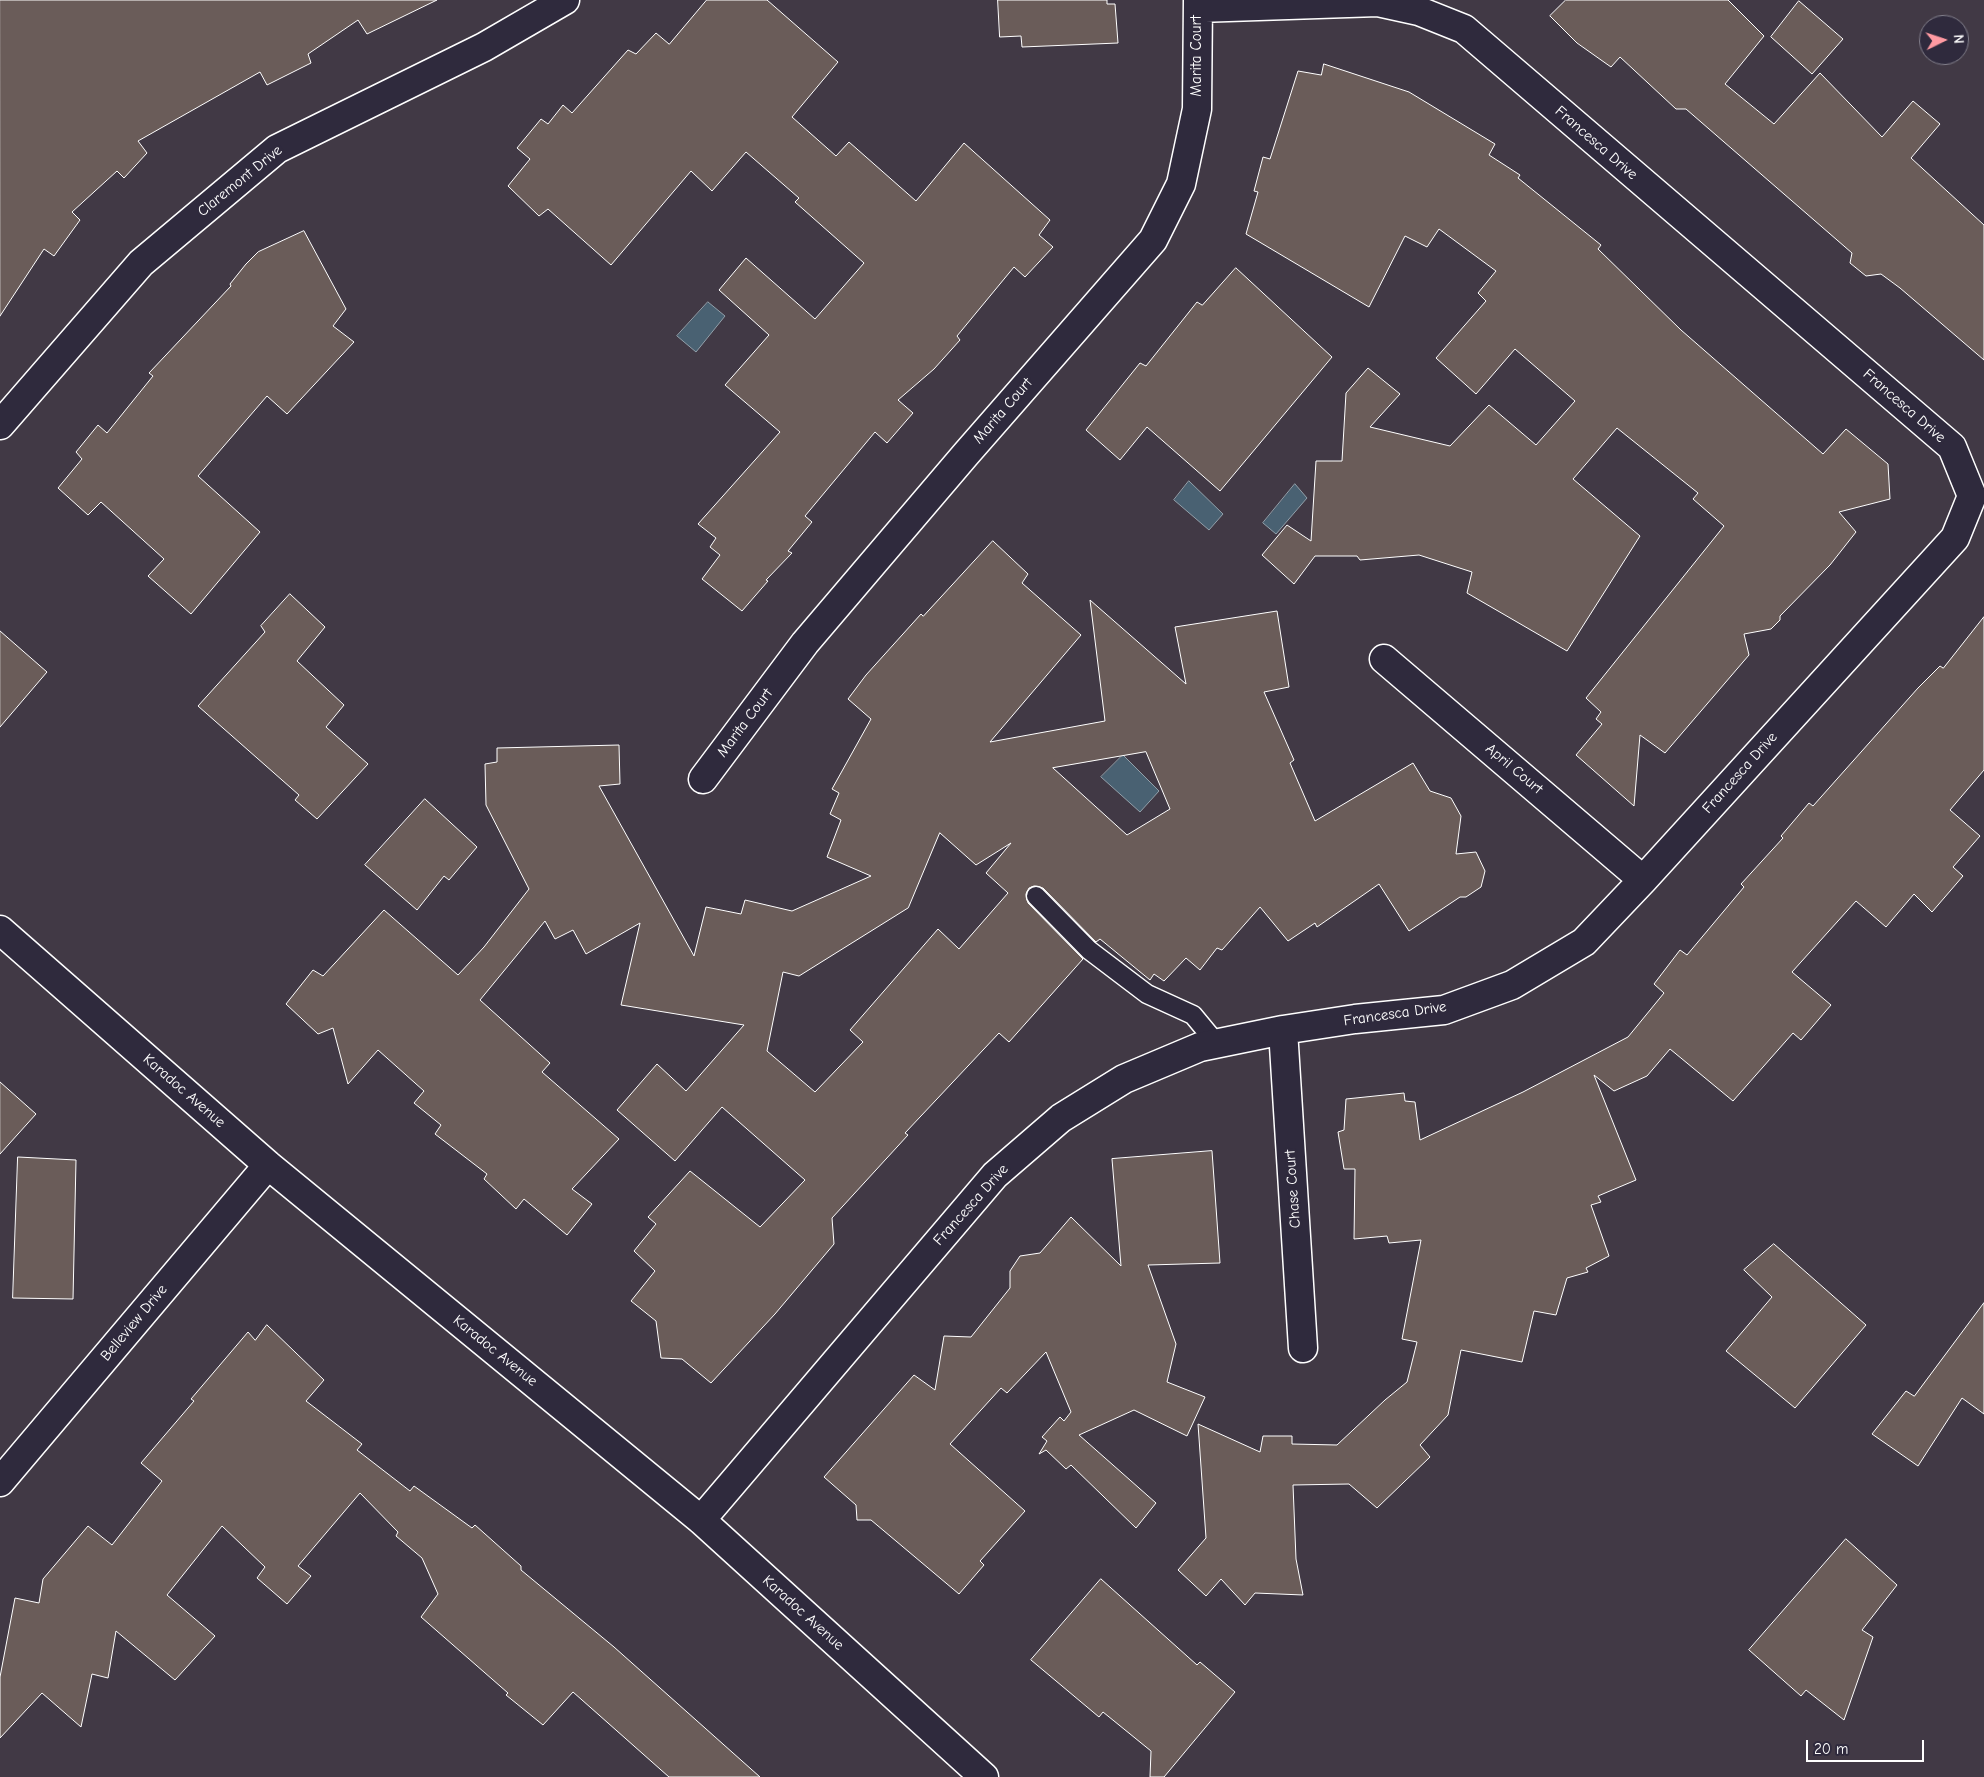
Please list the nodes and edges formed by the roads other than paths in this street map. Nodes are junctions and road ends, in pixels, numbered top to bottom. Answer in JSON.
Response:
{"nodes":[{"id":1,"x":565,"y":0,"type":"edge"},
{"id":2,"x":1198,"y":4,"type":"edge"},
{"id":3,"x":532,"y":8,"type":"edge"},
{"id":4,"x":0,"y":425,"type":"edge"},
{"id":5,"x":1384,"y":658,"type":"dead end"},
{"id":6,"x":703,"y":779,"type":"dead end"},
{"id":7,"x":1643,"y":880,"type":"junction"},
{"id":8,"x":1036,"y":896,"type":"dead end"},
{"id":9,"x":0,"y":930,"type":"edge"},
{"id":10,"x":1283,"y":1030,"type":"junction"},
{"id":11,"x":1217,"y":1044,"type":"junction"},
{"id":12,"x":268,"y":1165,"type":"junction"},
{"id":13,"x":1303,"y":1348,"type":"dead end"},
{"id":14,"x":0,"y":1482,"type":"edge"},
{"id":15,"x":702,"y":1520,"type":"junction"},
{"id":16,"x":984,"y":1777,"type":"edge"}],
"edges":[{"from":1,"to":3,"type":"street","name":"Claremont Drive"},
{"from":2,"to":6,"type":"street","name":"Marita Court"},
{"from":2,"to":7,"type":"street","name":"Francesca Drive"},
{"from":3,"to":4,"type":"street","name":"Claremont Drive"},
{"from":5,"to":7,"type":"street","name":"April Court"},
{"from":7,"to":10,"type":"street","name":"Francesca Drive"},
{"from":8,"to":11,"type":"lane"},
{"from":9,"to":12,"type":"street","name":"Karadoc Avenue"},
{"from":10,"to":11,"type":"street","name":"Francesca Drive"},
{"from":10,"to":13,"type":"street","name":"Chase Court"},
{"from":11,"to":15,"type":"street","name":"Francesca Drive"},
{"from":12,"to":14,"type":"street","name":"Belleview Drive"},
{"from":12,"to":15,"type":"street","name":"Karadoc Avenue"},
{"from":15,"to":16,"type":"street","name":"Karadoc Avenue"}]}
